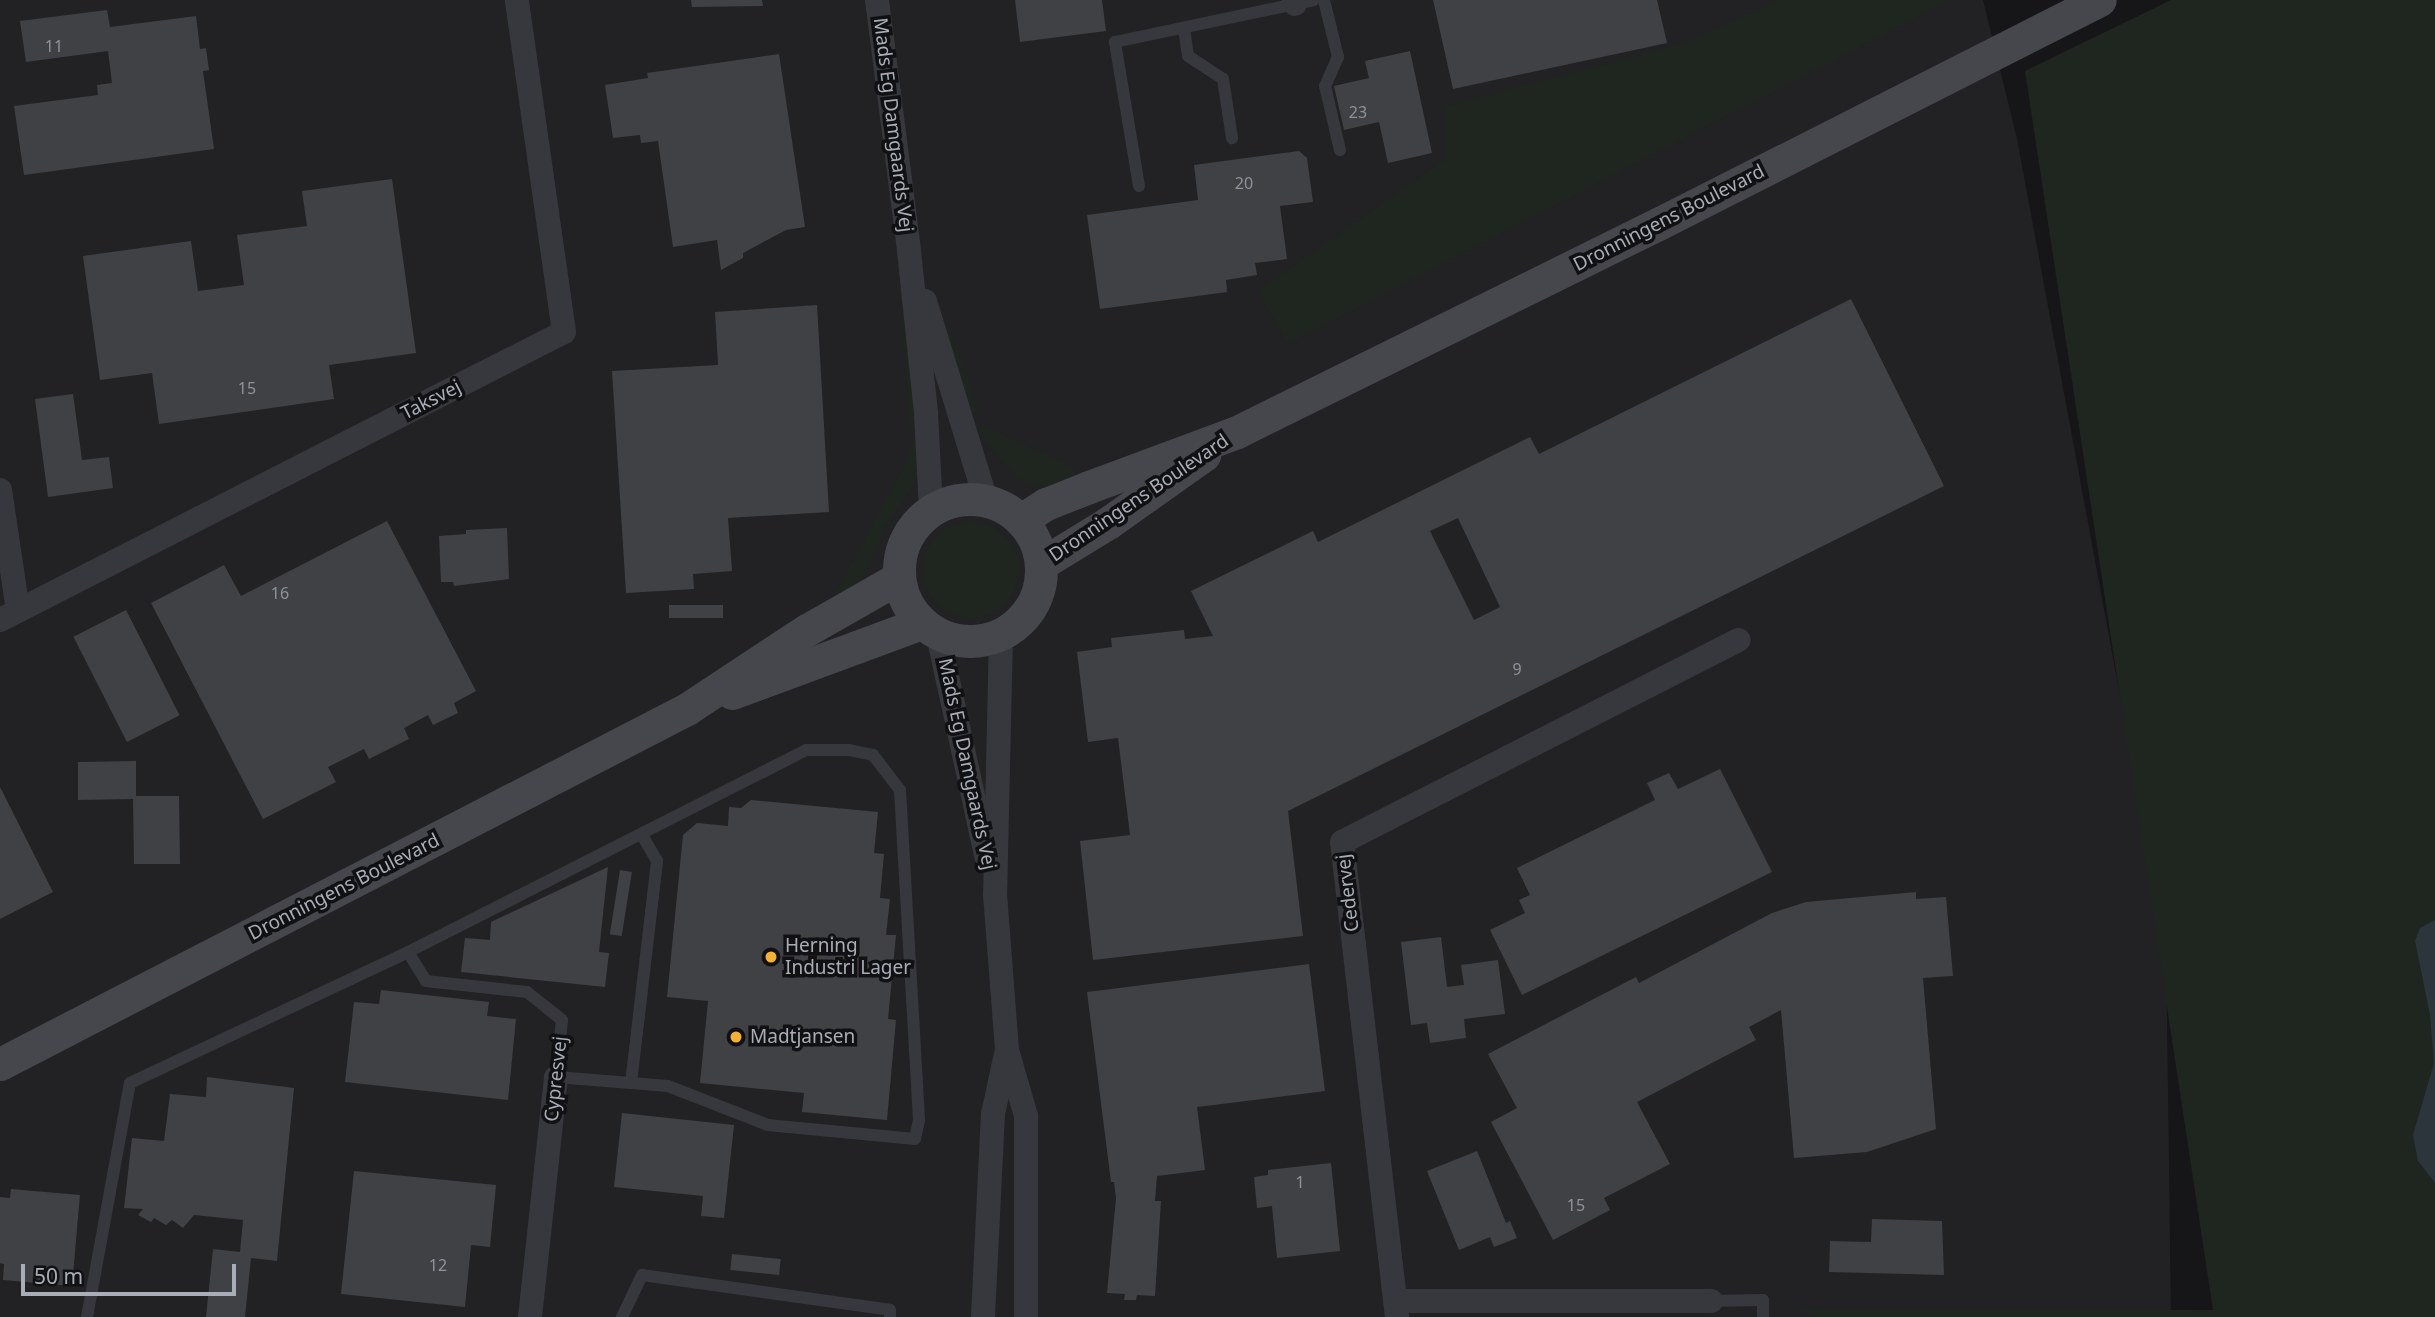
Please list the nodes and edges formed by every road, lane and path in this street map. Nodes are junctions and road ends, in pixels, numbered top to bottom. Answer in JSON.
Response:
{"nodes":[{"id":1,"x":517,"y":0,"type":"edge"},
{"id":2,"x":877,"y":0,"type":"edge"},
{"id":3,"x":1324,"y":0,"type":"edge"},
{"id":4,"x":2100,"y":0,"type":"edge"},
{"id":5,"x":1301,"y":1,"type":"edge"},
{"id":6,"x":1184,"y":28,"type":"junction"},
{"id":7,"x":1232,"y":138,"type":"dead end"},
{"id":8,"x":1340,"y":150,"type":"dead end"},
{"id":9,"x":1139,"y":186,"type":"dead end"},
{"id":10,"x":909,"y":251,"type":"junction"},
{"id":11,"x":1237,"y":432,"type":"junction"},
{"id":12,"x":0,"y":490,"type":"edge"},
{"id":13,"x":986,"y":501,"type":"junction"},
{"id":14,"x":931,"y":510,"type":"junction"},
{"id":15,"x":1021,"y":520,"type":"junction"},
{"id":16,"x":1041,"y":564,"type":"junction"},
{"id":17,"x":898,"y":578,"type":"junction"},
{"id":18,"x":9,"y":615,"type":"edge"},
{"id":19,"x":930,"y":629,"type":"junction"},
{"id":20,"x":1001,"y":635,"type":"junction"},
{"id":21,"x":1738,"y":640,"type":"dead end"},
{"id":22,"x":687,"y":709,"type":"junction"},
{"id":23,"x":642,"y":835,"type":"junction"},
{"id":24,"x":995,"y":894,"type":"junction"},
{"id":25,"x":408,"y":952,"type":"junction"},
{"id":26,"x":1007,"y":1050,"type":"junction"},
{"id":27,"x":0,"y":1064,"type":"edge"},
{"id":28,"x":556,"y":1077,"type":"junction"},
{"id":29,"x":631,"y":1083,"type":"junction"},
{"id":30,"x":1711,"y":1301,"type":"joint"},
{"id":31,"x":1396,"y":1309,"type":"edge"},
{"id":32,"x":87,"y":1317,"type":"edge"},
{"id":33,"x":530,"y":1317,"type":"edge"},
{"id":34,"x":622,"y":1317,"type":"edge"},
{"id":35,"x":890,"y":1317,"type":"edge"},
{"id":36,"x":983,"y":1317,"type":"edge"},
{"id":37,"x":1026,"y":1317,"type":"edge"},
{"id":38,"x":1763,"y":1317,"type":"edge"}],
"edges":[{"from":1,"to":18,"type":"street","name":"Taksvej"},
{"from":2,"to":10,"type":"street","name":"Mads Eg Damgaards Vej"},
{"from":3,"to":8,"type":"lane"},
{"from":4,"to":11,"type":"main road","name":"Dronningens Boulevard"},
{"from":5,"to":6,"type":"lane"},
{"from":6,"to":7,"type":"lane"},
{"from":6,"to":9,"type":"lane"},
{"from":10,"to":13,"type":"street","name":"Mads Eg Damgaards Vej"},
{"from":10,"to":14,"type":"street","name":"Mads Eg Damgaards Vej"},
{"from":11,"to":15,"type":"main road","name":"Dronningens Boulevard"},
{"from":11,"to":16,"type":"main road","name":"Dronningens Boulevard"},
{"from":12,"to":18,"type":"street"},
{"from":13,"to":14,"type":"main road"},
{"from":13,"to":15,"type":"main road"},
{"from":14,"to":17,"type":"main road"},
{"from":15,"to":16,"type":"main road"},
{"from":16,"to":20,"type":"main road"},
{"from":17,"to":19,"type":"main road"},
{"from":17,"to":22,"type":"main road","name":"Dronningens Boulevard"},
{"from":19,"to":20,"type":"main road"},
{"from":19,"to":22,"type":"main road","name":"Dronningens Boulevard"},
{"from":19,"to":24,"type":"street","name":"Mads Eg Damgaards Vej"},
{"from":20,"to":24,"type":"street","name":"Mads Eg Damgaards Vej"},
{"from":21,"to":31,"type":"street","name":"Cedervej"},
{"from":22,"to":27,"type":"main road","name":"Dronningens Boulevard"},
{"from":23,"to":25,"type":"lane"},
{"from":23,"to":29,"type":"lane"},
{"from":23,"to":29,"type":"lane"},
{"from":24,"to":26,"type":"street","name":"Mads Eg Damgaards Vej"},
{"from":25,"to":28,"type":"lane","name":"Cypresvej"},
{"from":25,"to":32,"type":"lane"},
{"from":26,"to":36,"type":"street","name":"Mads Eg Damgaards Vej"},
{"from":26,"to":37,"type":"street","name":"Mads Eg Damgaards Vej"},
{"from":28,"to":29,"type":"lane"},
{"from":28,"to":33,"type":"street","name":"Cypresvej"},
{"from":30,"to":31,"type":"street","name":"Cedervej"},
{"from":30,"to":38,"type":"lane"},
{"from":34,"to":35,"type":"lane"}]}
